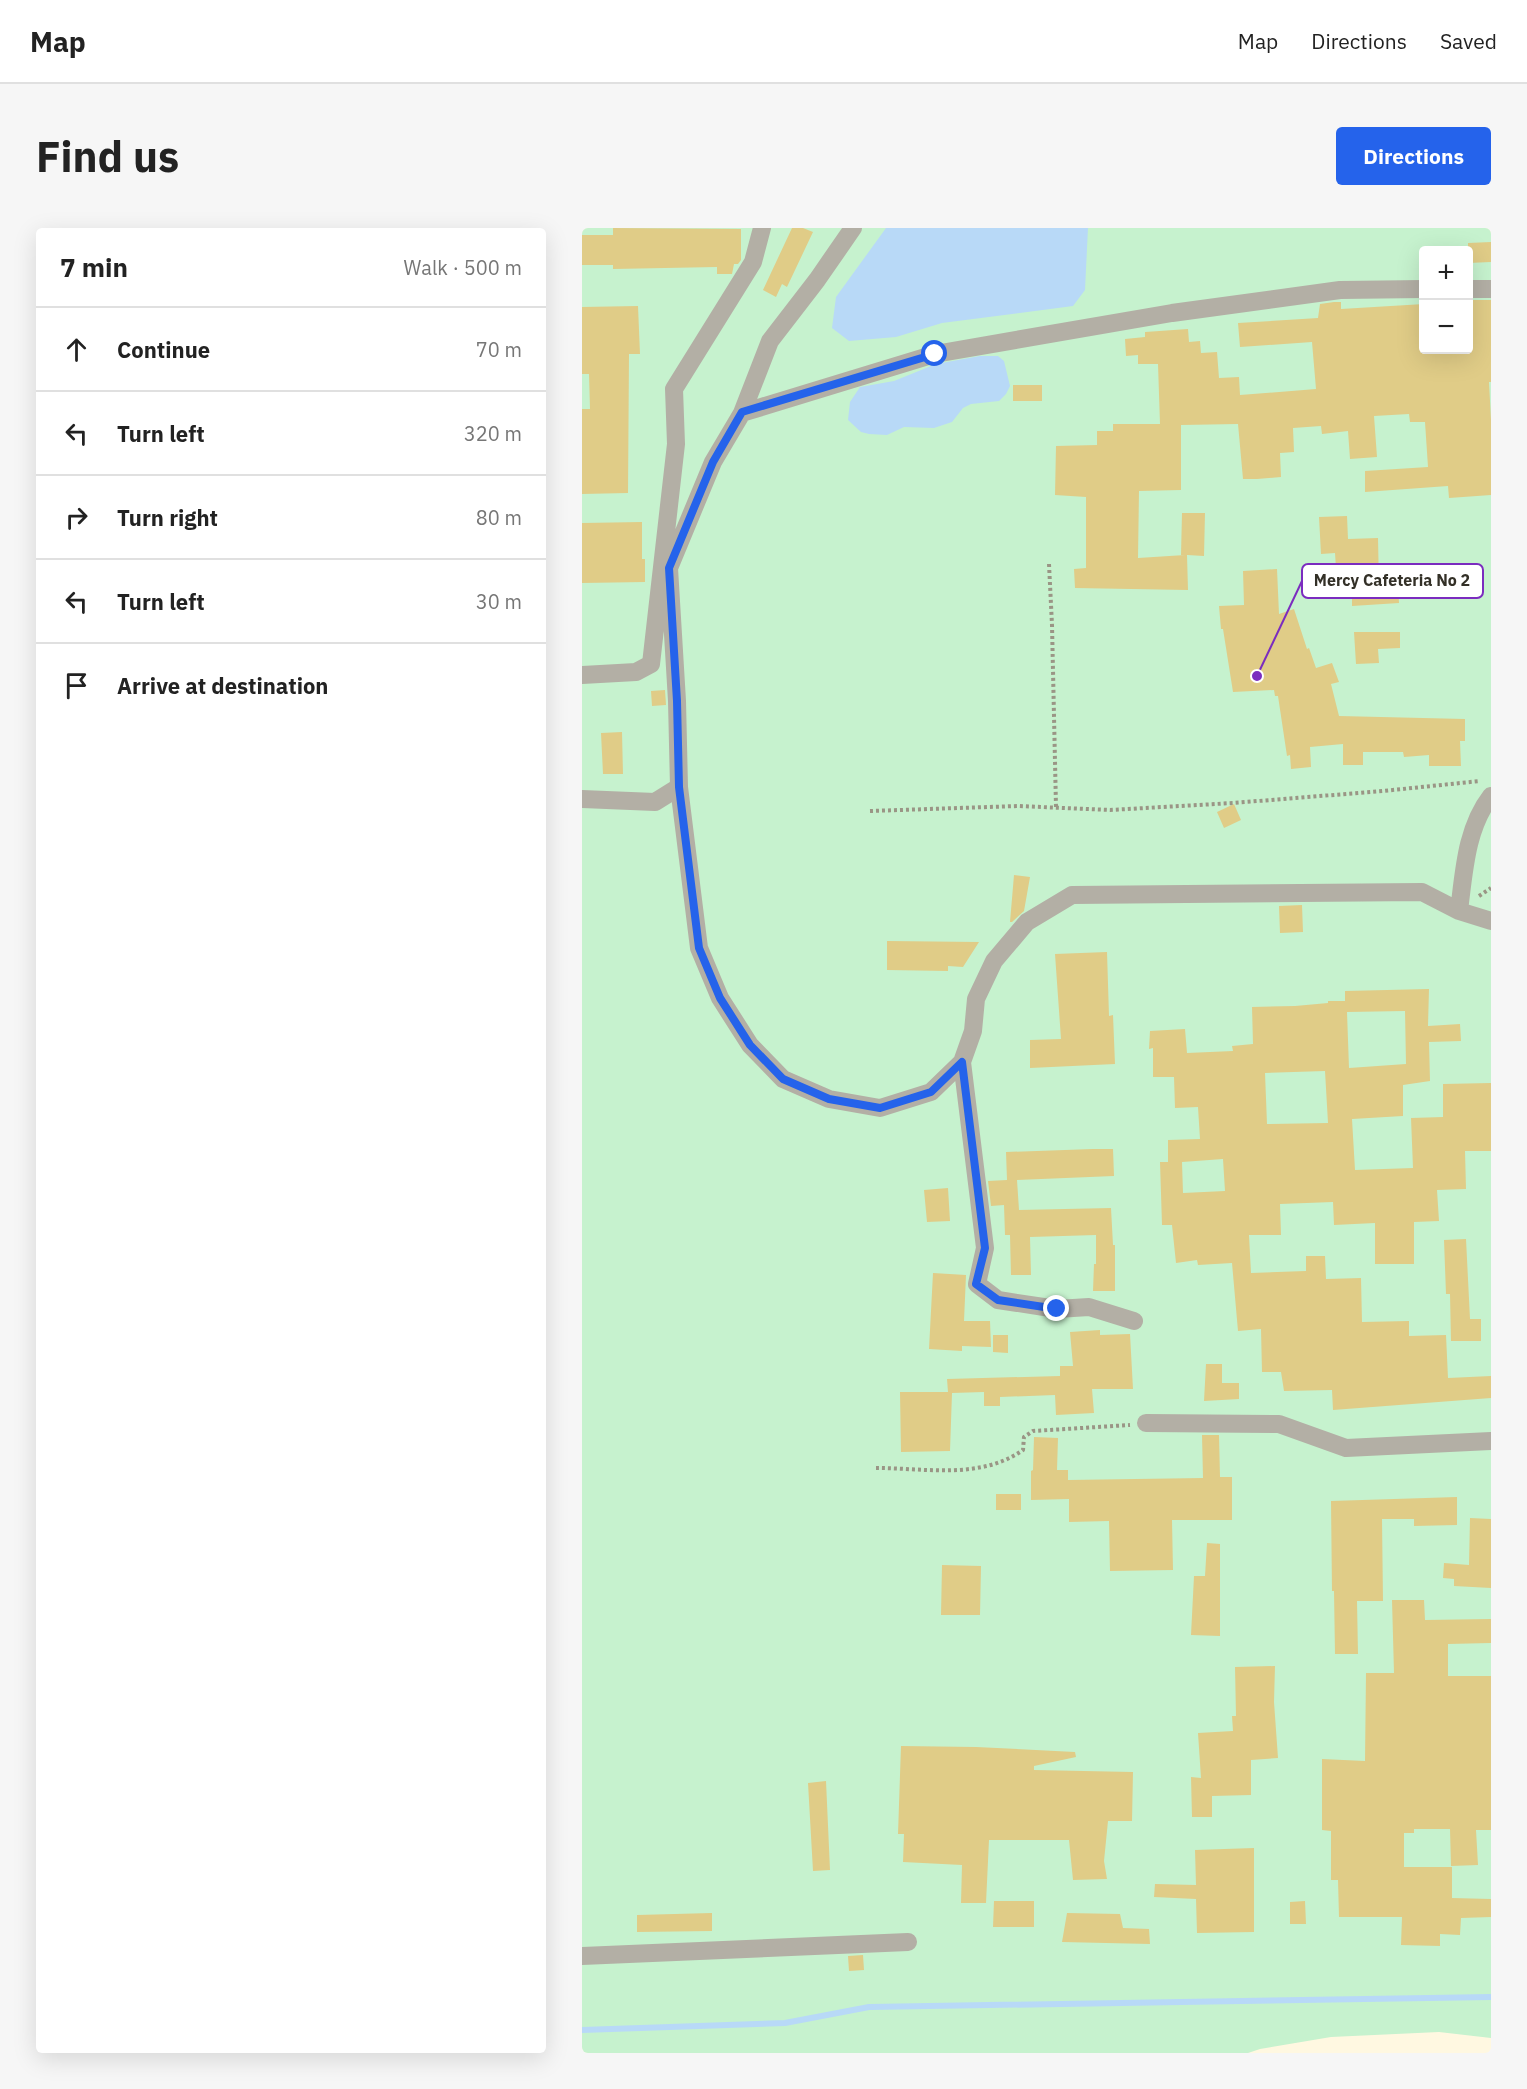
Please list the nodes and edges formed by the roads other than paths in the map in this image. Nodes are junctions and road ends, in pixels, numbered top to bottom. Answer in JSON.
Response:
{"nodes":[{"id":1,"x":762,"y":228,"type":"edge"},
{"id":2,"x":853,"y":228,"type":"edge"},
{"id":3,"x":1419,"y":289,"type":"edge"},
{"id":4,"x":1473,"y":289,"type":"edge"},
{"id":5,"x":1491,"y":289,"type":"edge"},
{"id":6,"x":742,"y":412,"type":"junction"},
{"id":7,"x":582,"y":675,"type":"edge"},
{"id":8,"x":679,"y":787,"type":"junction"},
{"id":9,"x":1487,"y":788,"type":"edge"},
{"id":10,"x":582,"y":799,"type":"edge"},
{"id":11,"x":1459,"y":911,"type":"junction"},
{"id":12,"x":1491,"y":921,"type":"edge"},
{"id":13,"x":962,"y":1062,"type":"junction"},
{"id":14,"x":1134,"y":1321,"type":"dead end"},
{"id":15,"x":1146,"y":1423,"type":"road end"},
{"id":16,"x":1491,"y":1441,"type":"edge"},
{"id":17,"x":908,"y":1942,"type":"dead end"},
{"id":18,"x":582,"y":1956,"type":"edge"}],
"edges":[{"from":1,"to":7,"type":"street"},
{"from":2,"to":6,"type":"street"},
{"from":3,"to":6,"type":"street"},
{"from":4,"to":5,"type":"street"},
{"from":6,"to":8,"type":"street"},
{"from":8,"to":10,"type":"street"},
{"from":8,"to":13,"type":"street"},
{"from":9,"to":11,"type":"street"},
{"from":11,"to":12,"type":"street"},
{"from":11,"to":13,"type":"street"},
{"from":13,"to":14,"type":"street"},
{"from":15,"to":16,"type":"street"},
{"from":17,"to":18,"type":"street"}]}
